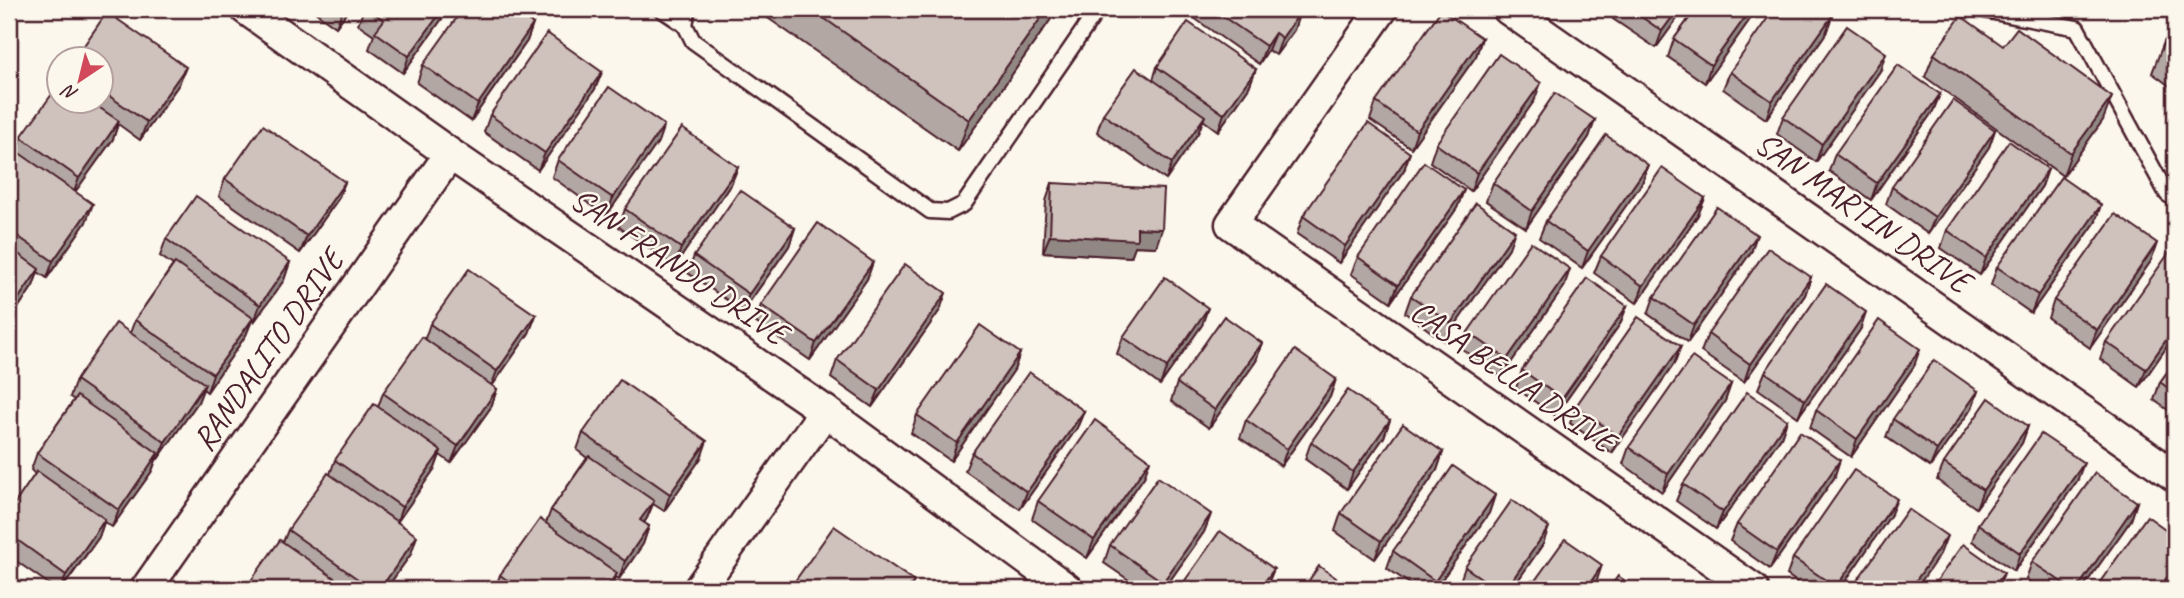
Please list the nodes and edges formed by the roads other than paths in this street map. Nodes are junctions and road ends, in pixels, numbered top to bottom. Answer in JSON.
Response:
{"nodes":[{"id":1,"x":246,"y":9,"type":"edge"},
{"id":2,"x":661,"y":9,"type":"edge"},
{"id":3,"x":688,"y":9,"type":"edge"},
{"id":4,"x":1098,"y":9,"type":"edge"},
{"id":5,"x":1382,"y":9,"type":"edge"},
{"id":6,"x":1508,"y":9,"type":"edge"},
{"id":7,"x":1978,"y":9,"type":"edge"},
{"id":8,"x":685,"y":24,"type":"junction"},
{"id":9,"x":450,"y":154,"type":"junction"},
{"id":10,"x":2175,"y":199,"type":"edge"},
{"id":11,"x":825,"y":411,"type":"junction"},
{"id":12,"x":2175,"y":476,"type":"edge"},
{"id":13,"x":146,"y":589,"type":"edge"},
{"id":14,"x":699,"y":589,"type":"edge"},
{"id":15,"x":1067,"y":589,"type":"edge"},
{"id":16,"x":1753,"y":589,"type":"edge"}],
"edges":[{"from":1,"to":9,"type":"street","name":"SAN FRANDO DRIVE"},
{"from":2,"to":8,"type":"lane"},
{"from":3,"to":8,"type":"lane"},
{"from":4,"to":8,"type":"lane"},
{"from":5,"to":16,"type":"street","name":"CASA BELLA DRIVE"},
{"from":6,"to":12,"type":"street","name":"SAN MARTIN DRIVE"},
{"from":7,"to":10,"type":"lane"},
{"from":9,"to":11,"type":"street","name":"SAN FRANDO DRIVE"},
{"from":9,"to":13,"type":"street","name":"RANDALITO DRIVE"},
{"from":11,"to":14,"type":"street"},
{"from":11,"to":15,"type":"street","name":"SAN FRANDO DRIVE"}]}
